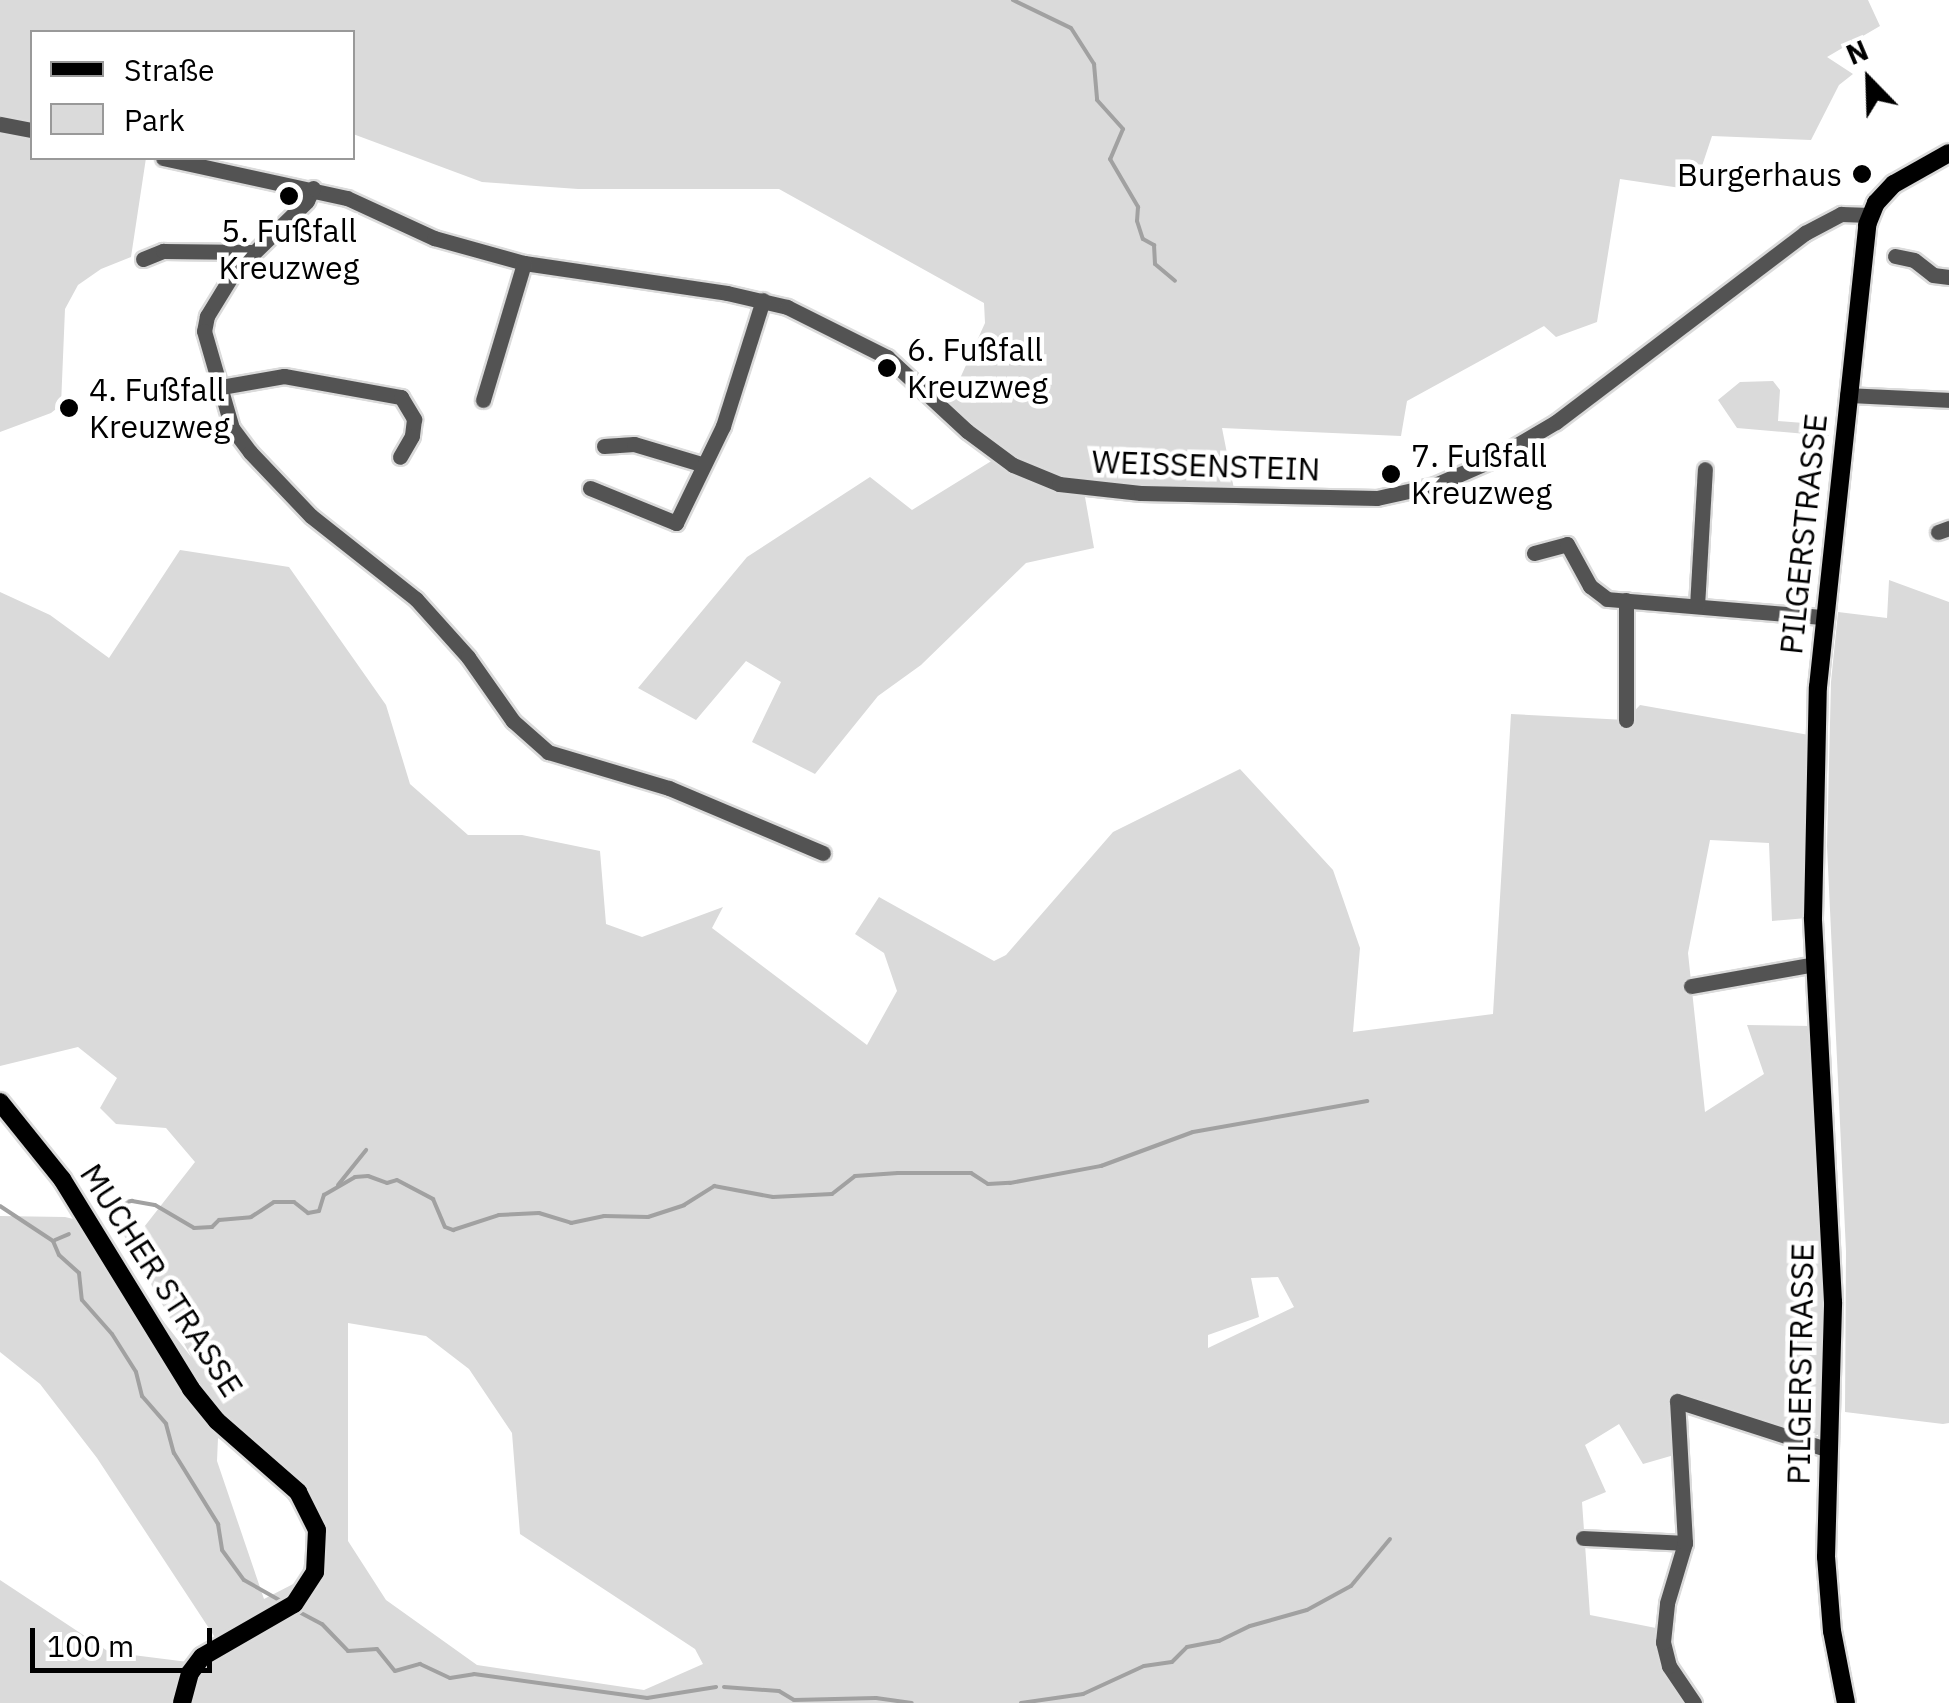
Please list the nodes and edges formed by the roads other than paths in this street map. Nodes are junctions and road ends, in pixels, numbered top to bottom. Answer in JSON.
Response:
{"nodes":[{"id":1,"x":0,"y":124,"type":"edge"},
{"id":2,"x":30,"y":130,"type":"edge"},
{"id":3,"x":1949,"y":153,"type":"edge"},
{"id":4,"x":173,"y":160,"type":"edge"},
{"id":5,"x":313,"y":188,"type":"junction"},
{"id":6,"x":1870,"y":214,"type":"junction"},
{"id":7,"x":252,"y":252,"type":"junction"},
{"id":8,"x":1895,"y":256,"type":"dead end"},
{"id":9,"x":142,"y":260,"type":"dead end"},
{"id":10,"x":524,"y":263,"type":"junction"},
{"id":11,"x":1949,"y":277,"type":"edge"},
{"id":12,"x":763,"y":300,"type":"junction"},
{"id":13,"x":221,"y":387,"type":"junction"},
{"id":14,"x":1848,"y":395,"type":"junction"},
{"id":15,"x":482,"y":400,"type":"dead end"},
{"id":16,"x":1949,"y":400,"type":"edge"},
{"id":17,"x":604,"y":446,"type":"dead end"},
{"id":18,"x":400,"y":456,"type":"dead end"},
{"id":19,"x":702,"y":464,"type":"junction"},
{"id":20,"x":1705,"y":469,"type":"dead end"},
{"id":21,"x":590,"y":488,"type":"dead end"},
{"id":22,"x":1534,"y":554,"type":"dead end"},
{"id":23,"x":1626,"y":600,"type":"junction"},
{"id":24,"x":1697,"y":606,"type":"junction"},
{"id":25,"x":1824,"y":617,"type":"junction"},
{"id":26,"x":1626,"y":720,"type":"dead end"},
{"id":27,"x":823,"y":853,"type":"dead end"},
{"id":28,"x":1814,"y":964,"type":"junction"},
{"id":29,"x":1690,"y":986,"type":"dead end"},
{"id":30,"x":0,"y":1102,"type":"edge"},
{"id":31,"x":1829,"y":1450,"type":"junction"},
{"id":32,"x":1583,"y":1538,"type":"dead end"},
{"id":33,"x":1685,"y":1543,"type":"junction"},
{"id":34,"x":182,"y":1703,"type":"edge"},
{"id":35,"x":1694,"y":1703,"type":"edge"},
{"id":36,"x":1846,"y":1703,"type":"edge"}],
"edges":[{"from":1,"to":2,"type":"street"},
{"from":3,"to":6,"type":"main road"},
{"from":4,"to":5,"type":"street","name":"WEISSENSTEIN"},
{"from":5,"to":7,"type":"street"},
{"from":5,"to":10,"type":"street","name":"WEISSENSTEIN"},
{"from":6,"to":12,"type":"street","name":"WEISSENSTEIN"},
{"from":6,"to":14,"type":"main road","name":"PILGERSTRASSE"},
{"from":7,"to":9,"type":"street"},
{"from":7,"to":13,"type":"street"},
{"from":8,"to":11,"type":"street"},
{"from":10,"to":12,"type":"street","name":"WEISSENSTEIN"},
{"from":10,"to":15,"type":"street"},
{"from":12,"to":19,"type":"street"},
{"from":13,"to":18,"type":"street"},
{"from":13,"to":27,"type":"street"},
{"from":14,"to":16,"type":"street"},
{"from":14,"to":25,"type":"main road","name":"PILGERSTRASSE"},
{"from":17,"to":19,"type":"street"},
{"from":19,"to":21,"type":"street"},
{"from":20,"to":24,"type":"street"},
{"from":22,"to":23,"type":"street"},
{"from":23,"to":24,"type":"street"},
{"from":23,"to":26,"type":"street"},
{"from":24,"to":25,"type":"street"},
{"from":25,"to":28,"type":"main road","name":"PILGERSTRASSE"},
{"from":28,"to":29,"type":"street"},
{"from":28,"to":31,"type":"main road","name":"PILGERSTRASSE"},
{"from":30,"to":34,"type":"main road","name":"MUCHER STRASSE"},
{"from":31,"to":33,"type":"street"},
{"from":31,"to":36,"type":"main road","name":"PILGERSTRASSE"},
{"from":32,"to":33,"type":"street"},
{"from":33,"to":35,"type":"street"}]}
